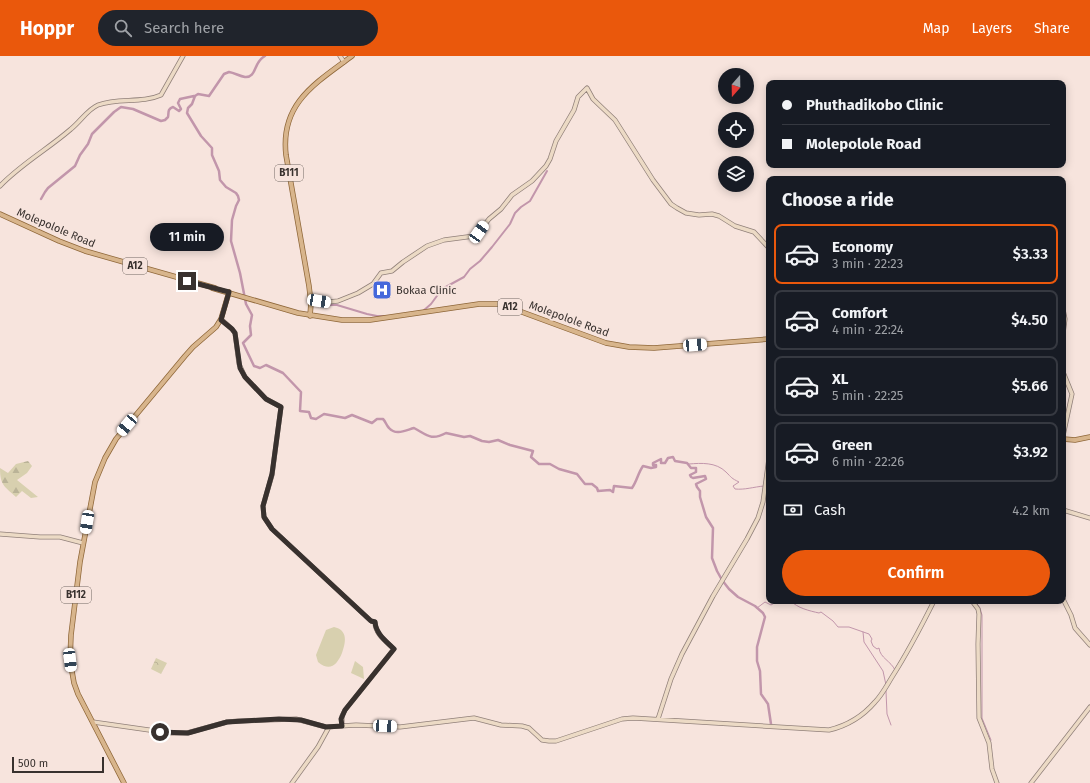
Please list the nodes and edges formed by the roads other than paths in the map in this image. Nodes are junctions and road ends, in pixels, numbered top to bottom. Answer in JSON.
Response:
{"nodes":[{"id":1,"x":183,"y":56,"type":"edge"},
{"id":2,"x":340,"y":56,"type":"edge"},
{"id":3,"x":352,"y":56,"type":"edge"},
{"id":4,"x":344,"y":62,"type":"junction"},
{"id":5,"x":0,"y":186,"type":"edge"},
{"id":6,"x":0,"y":214,"type":"edge"},
{"id":7,"x":765,"y":245,"type":"edge"},
{"id":8,"x":212,"y":288,"type":"junction"},
{"id":9,"x":228,"y":295,"type":"junction"},
{"id":10,"x":311,"y":299,"type":"junction"},
{"id":11,"x":311,"y":311,"type":"junction"},
{"id":12,"x":304,"y":314,"type":"junction"},
{"id":13,"x":310,"y":316,"type":"junction"},
{"id":14,"x":221,"y":320,"type":"junction"},
{"id":15,"x":766,"y":339,"type":"edge"},
{"id":16,"x":1066,"y":380,"type":"edge"},
{"id":17,"x":1066,"y":422,"type":"edge"},
{"id":18,"x":1089,"y":437,"type":"edge"},
{"id":19,"x":1066,"y":439,"type":"edge"},
{"id":20,"x":766,"y":484,"type":"edge"},
{"id":21,"x":1066,"y":511,"type":"edge"},
{"id":22,"x":1090,"y":518,"type":"edge"},
{"id":23,"x":0,"y":534,"type":"edge"},
{"id":24,"x":83,"y":543,"type":"junction"},
{"id":25,"x":932,"y":604,"type":"edge"},
{"id":26,"x":974,"y":604,"type":"edge"},
{"id":27,"x":1066,"y":604,"type":"edge"},
{"id":28,"x":1090,"y":645,"type":"edge"},
{"id":29,"x":1090,"y":708,"type":"edge"},
{"id":30,"x":658,"y":719,"type":"junction"},
{"id":31,"x":93,"y":722,"type":"junction"},
{"id":32,"x":342,"y":726,"type":"junction"},
{"id":33,"x":329,"y":727,"type":"junction"},
{"id":34,"x":124,"y":783,"type":"edge"},
{"id":35,"x":292,"y":783,"type":"edge"},
{"id":36,"x":997,"y":783,"type":"edge"},
{"id":37,"x":1031,"y":783,"type":"edge"}],
"edges":[{"from":1,"to":5,"type":"street"},
{"from":2,"to":4,"type":"street"},
{"from":3,"to":4,"type":"main road","number":"B111"},
{"from":4,"to":10,"type":"main road","number":"B111"},
{"from":6,"to":8,"type":"main road","name":"Molepolole Road","number":"A12"},
{"from":7,"to":10,"type":"street"},
{"from":8,"to":9,"type":"main road","name":"Molepolole Road","number":"A12"},
{"from":8,"to":9,"type":"main road","name":"Molepolole Road","number":"A12"},
{"from":9,"to":12,"type":"main road","name":"Molepolole Road","number":"A12"},
{"from":9,"to":14,"type":"main road","number":"B112"},
{"from":10,"to":11,"type":"main road","number":"B111"},
{"from":11,"to":12,"type":"main road"},
{"from":11,"to":13,"type":"main road","number":"B111"},
{"from":12,"to":13,"type":"main road","name":"Molepolole Road","number":"A12"},
{"from":13,"to":15,"type":"main road","name":"Molepolole Road","number":"A12"},
{"from":14,"to":24,"type":"main road","number":"B112"},
{"from":14,"to":32,"type":"street"},
{"from":16,"to":17,"type":"street"},
{"from":18,"to":19,"type":"main road"},
{"from":20,"to":30,"type":"street"},
{"from":21,"to":22,"type":"street"},
{"from":23,"to":24,"type":"street"},
{"from":24,"to":31,"type":"main road","number":"B112"},
{"from":25,"to":30,"type":"street"},
{"from":26,"to":36,"type":"street"},
{"from":27,"to":28,"type":"street"},
{"from":29,"to":37,"type":"street"},
{"from":30,"to":32,"type":"street"},
{"from":31,"to":33,"type":"street"},
{"from":31,"to":34,"type":"main road","number":"B112"},
{"from":32,"to":33,"type":"street"},
{"from":33,"to":35,"type":"street"}]}
